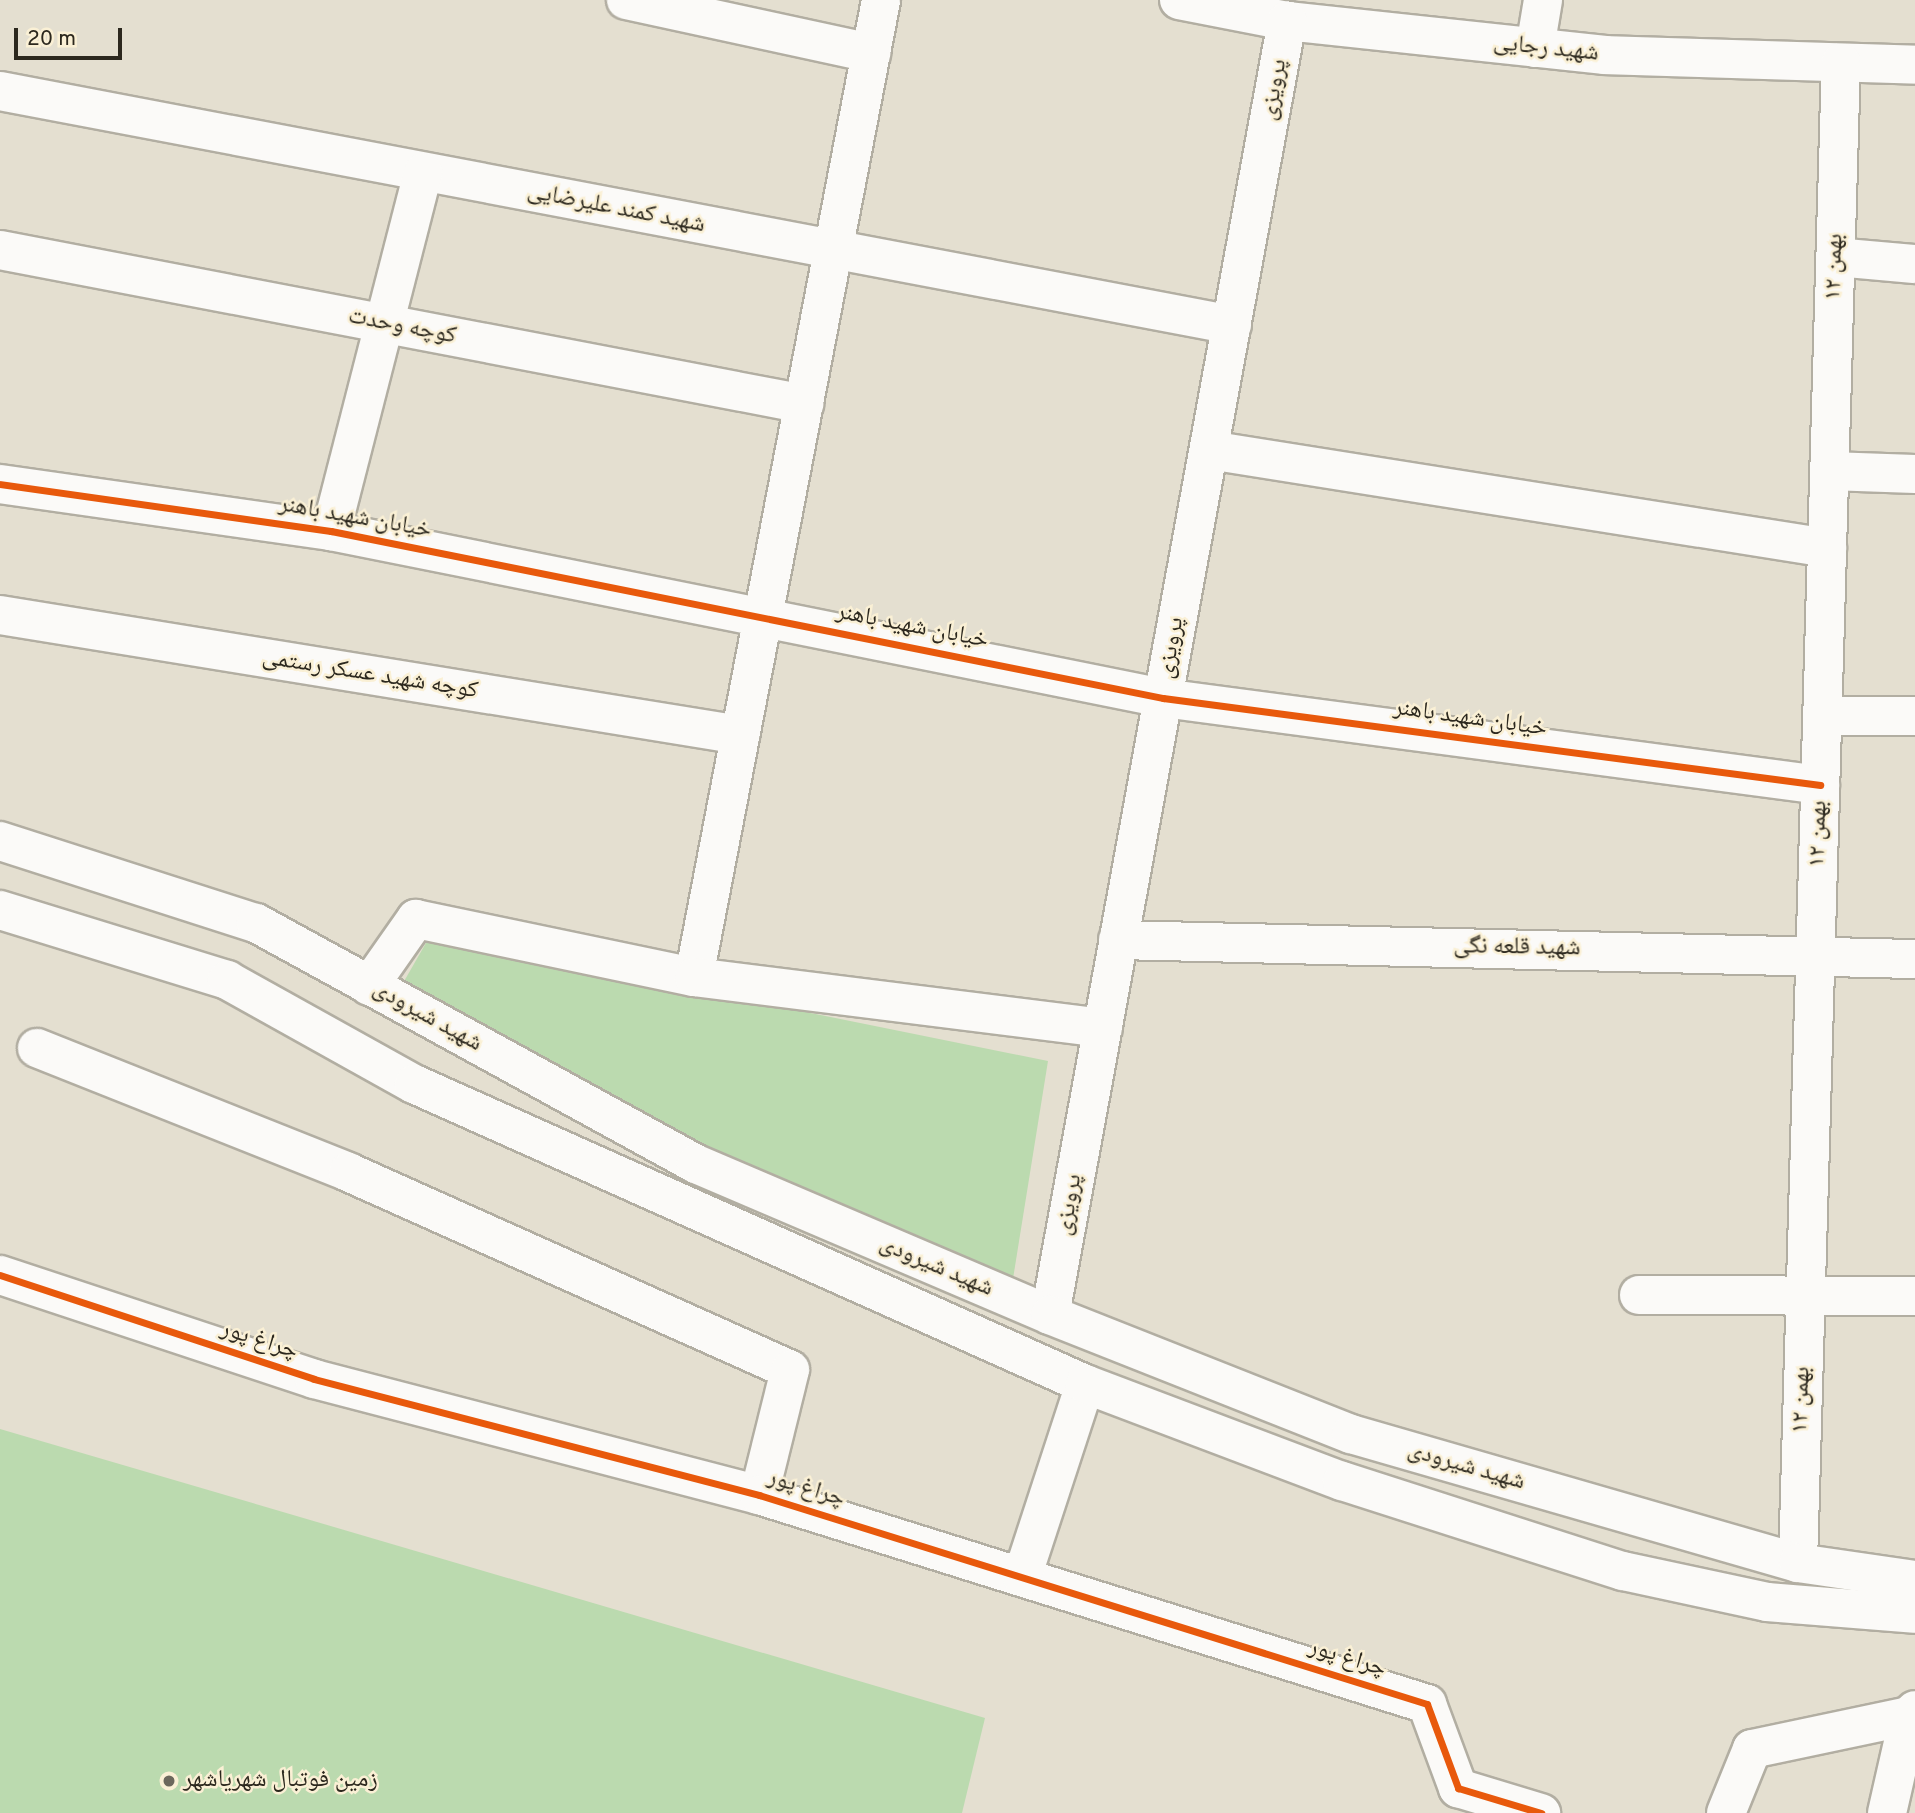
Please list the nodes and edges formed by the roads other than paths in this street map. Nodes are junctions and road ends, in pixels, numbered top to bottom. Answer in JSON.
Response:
{"nodes":[{"id":1,"x":626,"y":0,"type":"edge"},
{"id":2,"x":881,"y":0,"type":"edge"},
{"id":3,"x":1179,"y":0,"type":"edge"},
{"id":4,"x":1543,"y":0,"type":"edge"},
{"id":5,"x":1287,"y":21,"type":"junction"},
{"id":6,"x":1535,"y":48,"type":"junction"},
{"id":7,"x":871,"y":53,"type":"junction"},
{"id":8,"x":1841,"y":62,"type":"junction"},
{"id":9,"x":1915,"y":65,"type":"edge"},
{"id":10,"x":0,"y":91,"type":"edge"},
{"id":11,"x":424,"y":173,"type":"junction"},
{"id":12,"x":0,"y":250,"type":"edge"},
{"id":13,"x":833,"y":250,"type":"junction"},
{"id":14,"x":1836,"y":257,"type":"junction"},
{"id":15,"x":1915,"y":264,"type":"edge"},
{"id":16,"x":384,"y":324,"type":"junction"},
{"id":17,"x":1232,"y":325,"type":"junction"},
{"id":18,"x":804,"y":404,"type":"junction"},
{"id":19,"x":1209,"y":450,"type":"junction"},
{"id":20,"x":1829,"y":471,"type":"junction"},
{"id":21,"x":1915,"y":474,"type":"edge"},
{"id":22,"x":0,"y":484,"type":"edge"},
{"id":23,"x":331,"y":531,"type":"junction"},
{"id":24,"x":1827,"y":548,"type":"junction"},
{"id":25,"x":0,"y":615,"type":"edge"},
{"id":26,"x":763,"y":617,"type":"junction"},
{"id":27,"x":1163,"y":698,"type":"junction"},
{"id":28,"x":1822,"y":716,"type":"junction"},
{"id":29,"x":1915,"y":716,"type":"edge"},
{"id":30,"x":740,"y":736,"type":"junction"},
{"id":31,"x":1820,"y":785,"type":"junction"},
{"id":32,"x":0,"y":841,"type":"edge"},
{"id":33,"x":0,"y":910,"type":"edge"},
{"id":34,"x":1118,"y":940,"type":"junction"},
{"id":35,"x":1815,"y":954,"type":"junction"},
{"id":36,"x":1915,"y":959,"type":"edge"},
{"id":37,"x":694,"y":977,"type":"junction"},
{"id":38,"x":369,"y":986,"type":"junction"},
{"id":39,"x":1102,"y":1028,"type":"junction"},
{"id":40,"x":37,"y":1048,"type":"dead end"},
{"id":41,"x":0,"y":1275,"type":"edge"},
{"id":42,"x":1805,"y":1292,"type":"junction"},
{"id":43,"x":1639,"y":1295,"type":"dead end"},
{"id":44,"x":1915,"y":1296,"type":"edge"},
{"id":45,"x":1049,"y":1315,"type":"junction"},
{"id":46,"x":1085,"y":1384,"type":"junction"},
{"id":47,"x":759,"y":1495,"type":"junction"},
{"id":48,"x":1798,"y":1563,"type":"junction"},
{"id":49,"x":1022,"y":1577,"type":"junction"},
{"id":50,"x":1915,"y":1580,"type":"edge"},
{"id":51,"x":1915,"y":1614,"type":"edge"},
{"id":52,"x":1912,"y":1713,"type":"edge"},
{"id":53,"x":1541,"y":1813,"type":"edge"},
{"id":54,"x":1726,"y":1813,"type":"edge"},
{"id":55,"x":1887,"y":1813,"type":"edge"}],
"edges":[{"from":1,"to":7,"type":"street"},
{"from":2,"to":7,"type":"street"},
{"from":3,"to":5,"type":"street","name":"شهید رجایی"},
{"from":4,"to":6,"type":"street"},
{"from":5,"to":6,"type":"street","name":"شهید رجایی"},
{"from":5,"to":17,"type":"street","name":"پرویزی"},
{"from":6,"to":8,"type":"street","name":"شهید رجایی"},
{"from":7,"to":13,"type":"street"},
{"from":8,"to":9,"type":"street","name":"شهید رجایی"},
{"from":8,"to":14,"type":"street","name":"۱۲ بهمن"},
{"from":10,"to":11,"type":"street","name":"شهید کمند علیرضایی"},
{"from":11,"to":13,"type":"street","name":"شهید کمند علیرضایی"},
{"from":11,"to":16,"type":"street"},
{"from":12,"to":16,"type":"street","name":"کوچه وحدت"},
{"from":13,"to":17,"type":"street","name":"شهید کمند علیرضایی"},
{"from":13,"to":18,"type":"street"},
{"from":14,"to":15,"type":"street"},
{"from":14,"to":20,"type":"street","name":"۱۲ بهمن"},
{"from":16,"to":18,"type":"street","name":"کوچه وحدت"},
{"from":16,"to":23,"type":"street"},
{"from":17,"to":19,"type":"street","name":"پرویزی"},
{"from":18,"to":26,"type":"street"},
{"from":19,"to":24,"type":"street"},
{"from":19,"to":27,"type":"street","name":"پرویزی"},
{"from":20,"to":21,"type":"street"},
{"from":20,"to":24,"type":"street","name":"۱۲ بهمن"},
{"from":22,"to":23,"type":"street","name":"خیابان شهید باهنر"},
{"from":23,"to":26,"type":"street","name":"خیابان شهید باهنر"},
{"from":24,"to":28,"type":"street","name":"۱۲ بهمن"},
{"from":25,"to":30,"type":"street","name":"کوچه شهید عسکر رستمی"},
{"from":26,"to":27,"type":"street","name":"خیابان شهید باهنر"},
{"from":26,"to":30,"type":"street"},
{"from":27,"to":31,"type":"street","name":"خیابان شهید باهنر"},
{"from":27,"to":34,"type":"street","name":"پرویزی"},
{"from":28,"to":29,"type":"street"},
{"from":28,"to":31,"type":"street","name":"۱۲ بهمن"},
{"from":30,"to":37,"type":"street"},
{"from":31,"to":35,"type":"street","name":"۱۲ بهمن"},
{"from":32,"to":38,"type":"street","name":"شهید شیرودی"},
{"from":33,"to":46,"type":"street","name":"شهید شیرودی"},
{"from":34,"to":35,"type":"street","name":"شهید قلعه نگی"},
{"from":34,"to":39,"type":"street","name":"پرویزی"},
{"from":35,"to":36,"type":"street","name":"شهید قلعه نگی"},
{"from":35,"to":42,"type":"street","name":"۱۲ بهمن"},
{"from":37,"to":38,"type":"street"},
{"from":37,"to":39,"type":"street"},
{"from":38,"to":45,"type":"street","name":"شهید شیرودی"},
{"from":39,"to":45,"type":"street","name":"پرویزی"},
{"from":40,"to":47,"type":"street"},
{"from":41,"to":47,"type":"street","name":"چراغ پور"},
{"from":42,"to":43,"type":"street"},
{"from":42,"to":44,"type":"street"},
{"from":42,"to":48,"type":"street","name":"۱۲ بهمن"},
{"from":45,"to":48,"type":"street","name":"شهید شیرودی"},
{"from":46,"to":49,"type":"street"},
{"from":46,"to":51,"type":"street","name":"شهید شیرودی"},
{"from":47,"to":49,"type":"street","name":"چراغ پور"},
{"from":48,"to":50,"type":"street","name":"شهید شیرودی"},
{"from":49,"to":53,"type":"street","name":"چراغ پور"},
{"from":52,"to":54,"type":"street"},
{"from":52,"to":55,"type":"street"}]}
